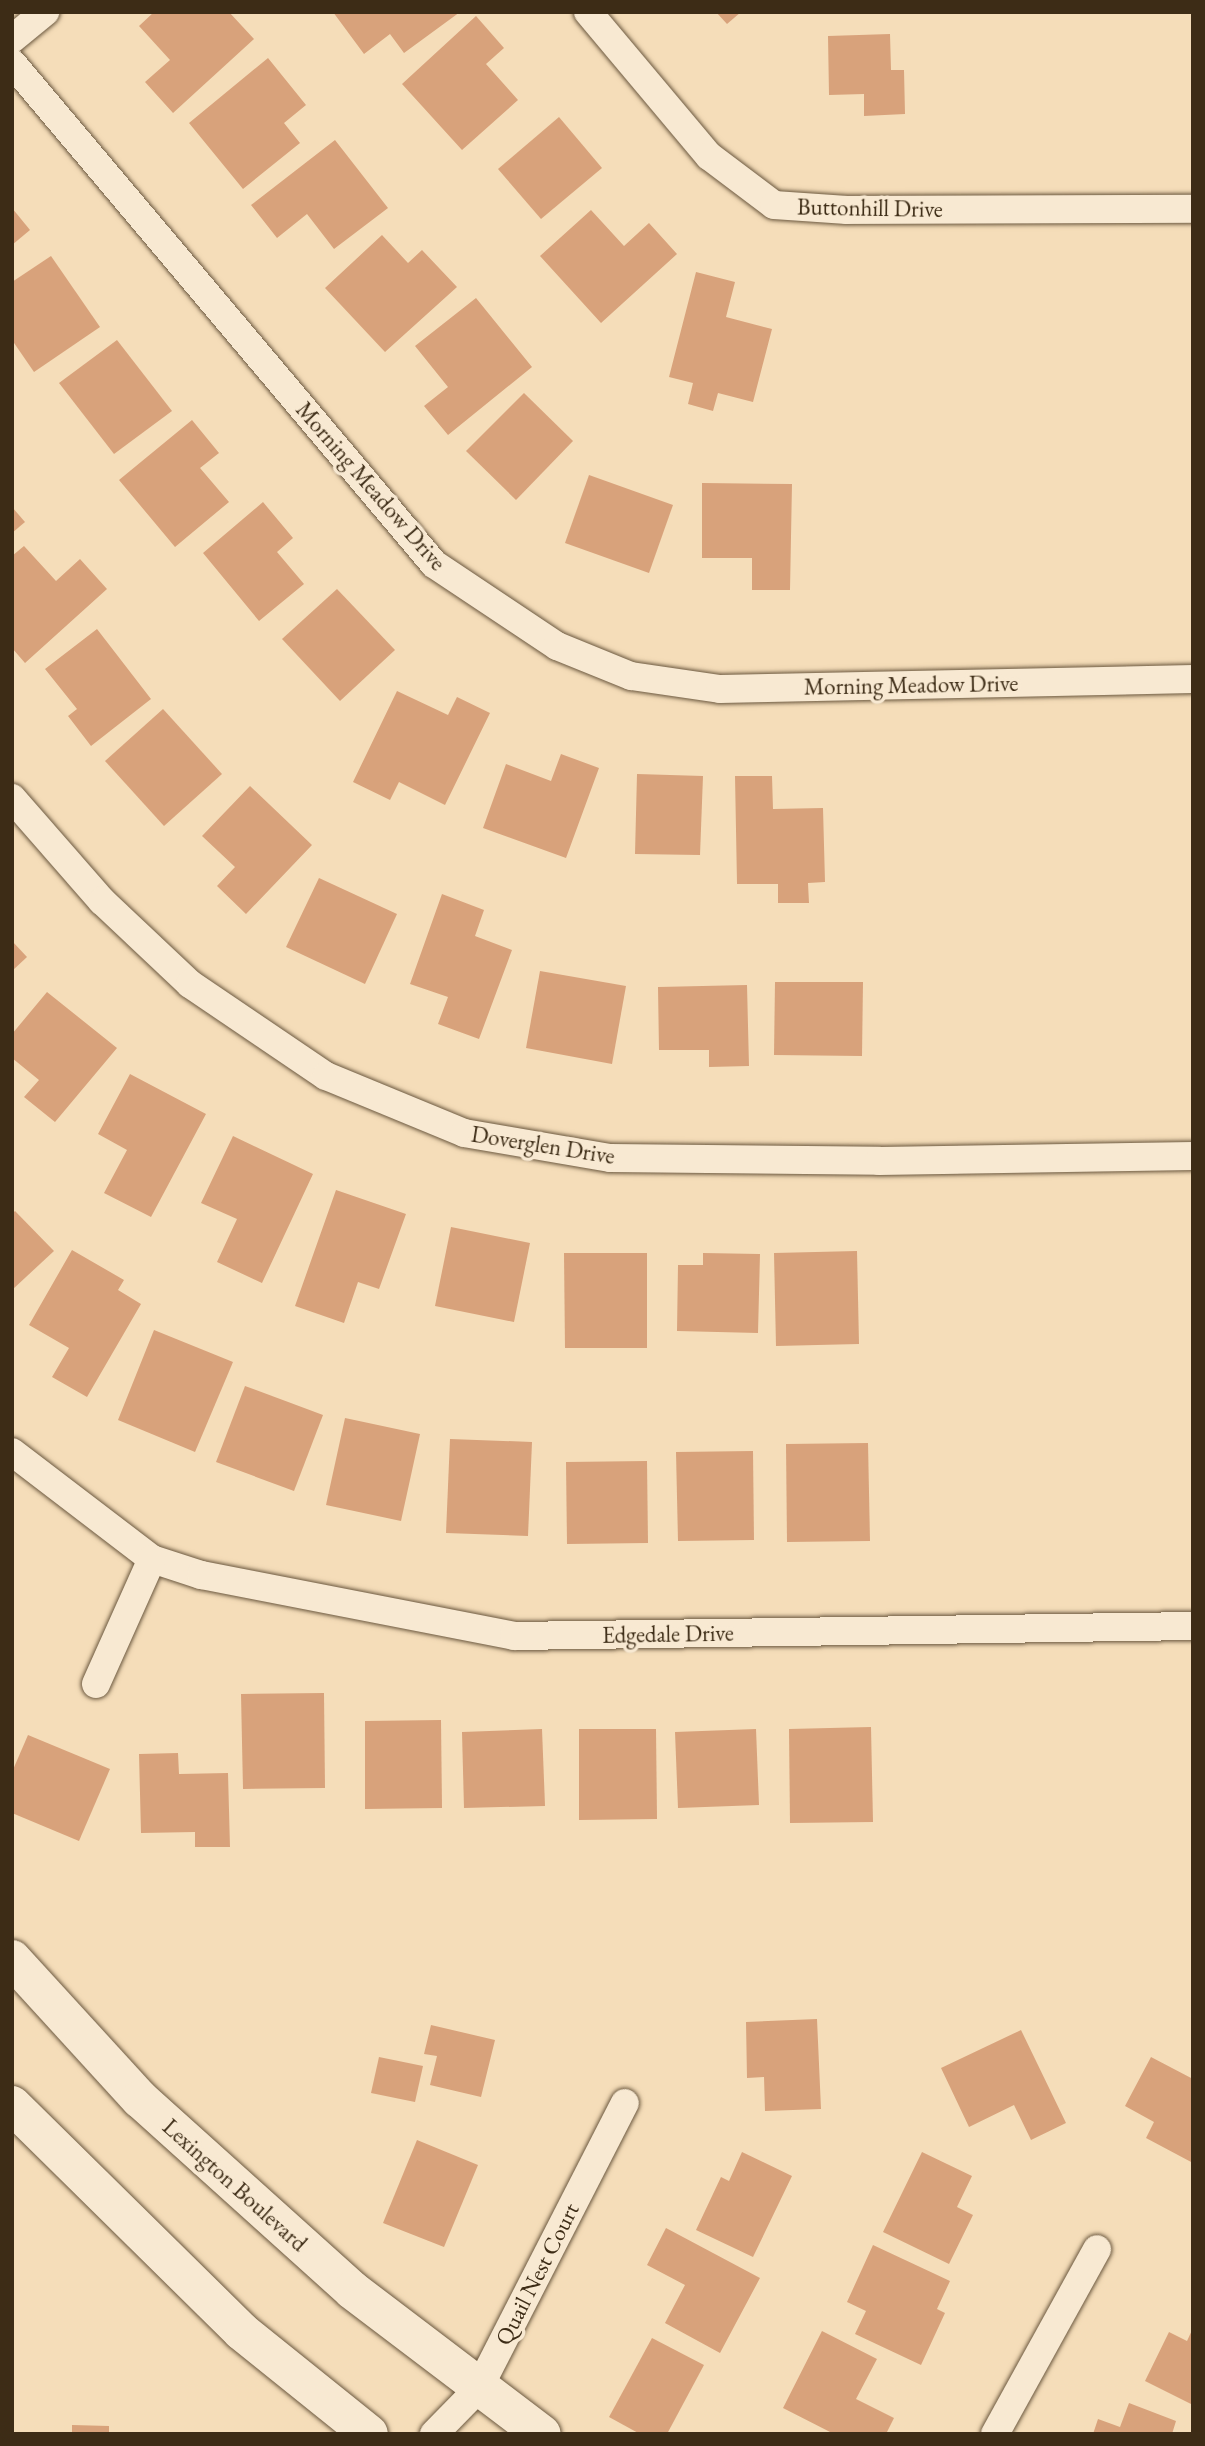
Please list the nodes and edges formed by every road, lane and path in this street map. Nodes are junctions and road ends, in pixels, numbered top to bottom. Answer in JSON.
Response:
{"nodes":[{"id":1,"x":45,"y":12,"type":"edge"},
{"id":2,"x":588,"y":12,"type":"edge"},
{"id":3,"x":12,"y":39,"type":"edge"},
{"id":4,"x":12,"y":64,"type":"edge"},
{"id":5,"x":1193,"y":209,"type":"edge"},
{"id":6,"x":1193,"y":679,"type":"edge"},
{"id":7,"x":12,"y":799,"type":"edge"},
{"id":8,"x":1193,"y":1156,"type":"edge"},
{"id":9,"x":12,"y":1452,"type":"edge"},
{"id":10,"x":152,"y":1559,"type":"junction"},
{"id":11,"x":1193,"y":1626,"type":"edge"},
{"id":12,"x":96,"y":1684,"type":"dead end"},
{"id":13,"x":12,"y":1959,"type":"edge"},
{"id":14,"x":625,"y":2102,"type":"dead end"},
{"id":15,"x":12,"y":2105,"type":"edge"},
{"id":16,"x":1097,"y":2249,"type":"dead end"},
{"id":17,"x":479,"y":2388,"type":"junction"},
{"id":18,"x":369,"y":2434,"type":"edge"},
{"id":19,"x":434,"y":2434,"type":"edge"},
{"id":20,"x":542,"y":2434,"type":"edge"},
{"id":21,"x":995,"y":2434,"type":"edge"}],
"edges":[{"from":1,"to":3,"type":"street"},
{"from":2,"to":5,"type":"street","name":"Buttonhill Drive"},
{"from":4,"to":6,"type":"street","name":"Morning Meadow Drive"},
{"from":7,"to":8,"type":"street","name":"Doverglen Drive"},
{"from":9,"to":10,"type":"street","name":"Edgedale Drive"},
{"from":10,"to":11,"type":"street","name":"Edgedale Drive"},
{"from":10,"to":12,"type":"street"},
{"from":13,"to":17,"type":"street","name":"Lexington Boulevard"},
{"from":14,"to":17,"type":"street","name":"Quail Nest Court"},
{"from":15,"to":18,"type":"street"},
{"from":16,"to":21,"type":"street"},
{"from":17,"to":19,"type":"street","name":"Quail Nest Court"},
{"from":17,"to":20,"type":"street","name":"Lexington Boulevard"}]}
